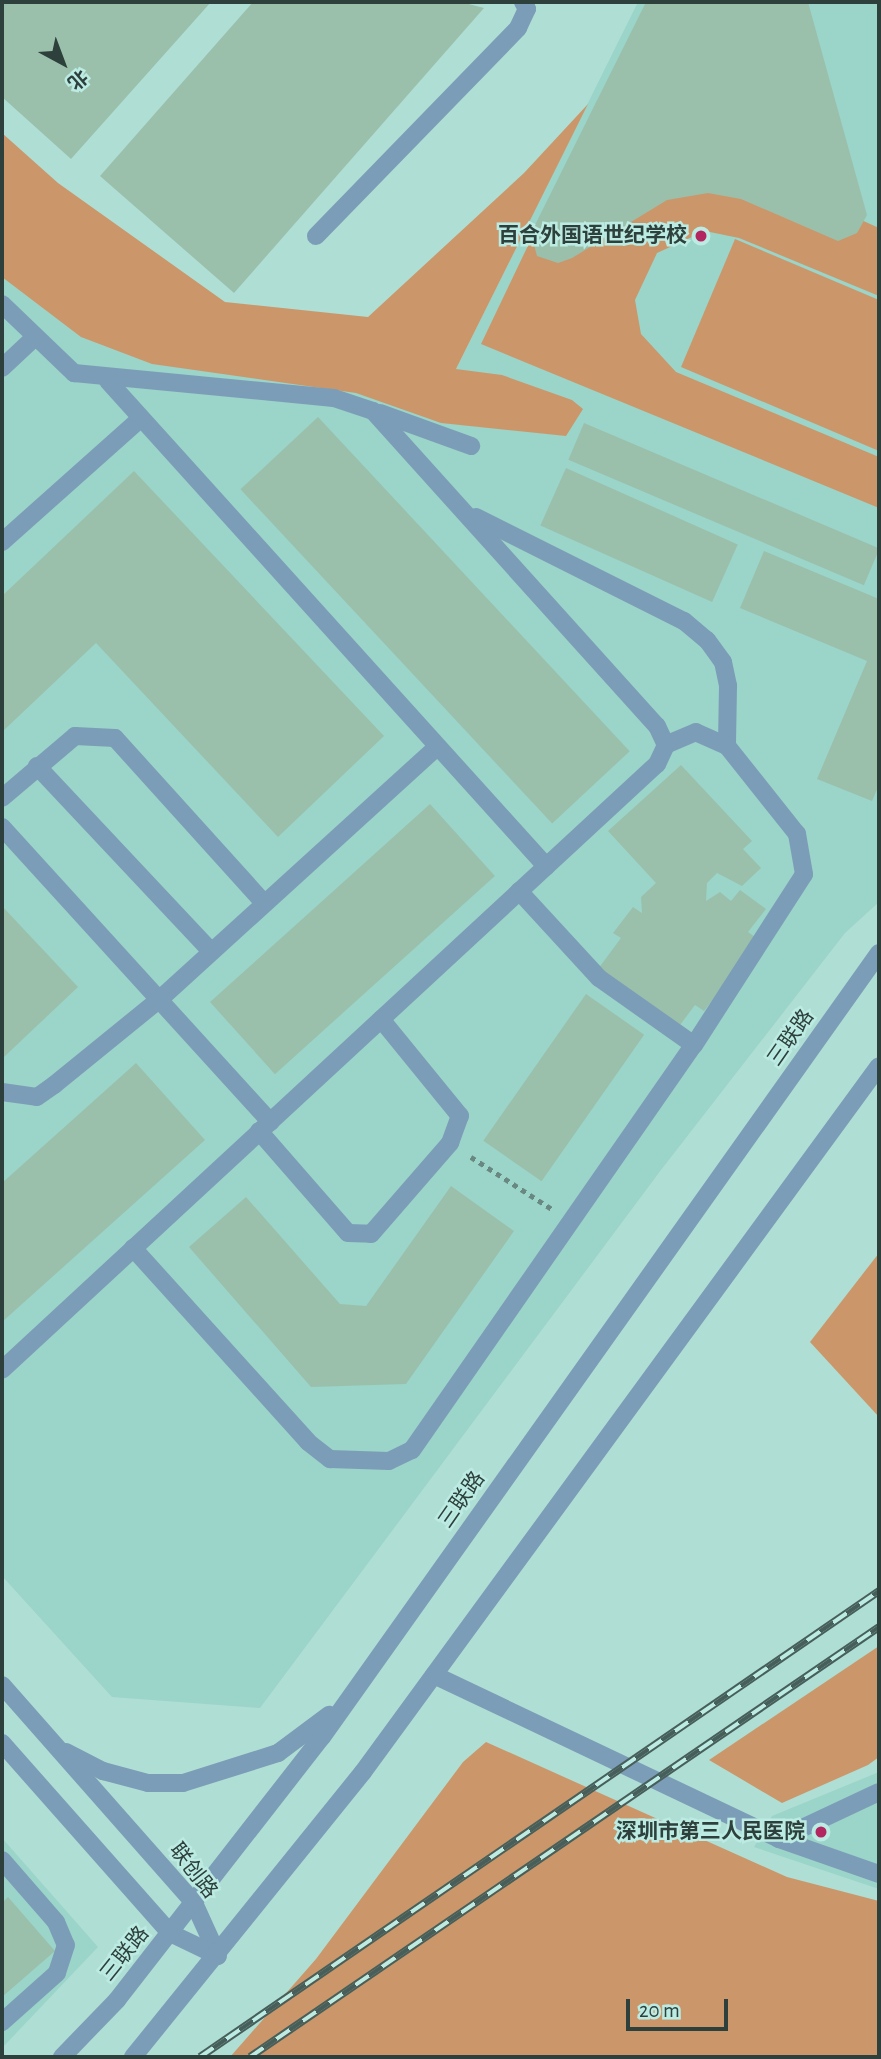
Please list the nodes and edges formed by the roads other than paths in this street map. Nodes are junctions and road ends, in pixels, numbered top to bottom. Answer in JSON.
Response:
{"nodes":[{"id":1,"x":523,"y":2,"type":"edge"},
{"id":2,"x":316,"y":236,"type":"dead end"},
{"id":3,"x":2,"y":304,"type":"edge"},
{"id":4,"x":34,"y":338,"type":"junction"},
{"id":5,"x":2,"y":368,"type":"edge"},
{"id":6,"x":107,"y":381,"type":"junction"},
{"id":7,"x":373,"y":411,"type":"junction"},
{"id":8,"x":141,"y":418,"type":"junction"},
{"id":9,"x":471,"y":446,"type":"dead end"},
{"id":10,"x":466,"y":512,"type":"junction"},
{"id":11,"x":2,"y":542,"type":"edge"},
{"id":12,"x":666,"y":745,"type":"junction"},
{"id":13,"x":727,"y":746,"type":"junction"},
{"id":14,"x":437,"y":747,"type":"junction"},
{"id":15,"x":37,"y":766,"type":"junction"},
{"id":16,"x":2,"y":797,"type":"edge"},
{"id":17,"x":2,"y":827,"type":"edge"},
{"id":18,"x":546,"y":866,"type":"junction"},
{"id":19,"x":519,"y":891,"type":"junction"},
{"id":20,"x":264,"y":903,"type":"junction"},
{"id":21,"x":211,"y":951,"type":"junction"},
{"id":22,"x":879,"y":953,"type":"edge"},
{"id":23,"x":160,"y":999,"type":"junction"},
{"id":24,"x":381,"y":1019,"type":"junction"},
{"id":25,"x":694,"y":1045,"type":"junction"},
{"id":26,"x":879,"y":1066,"type":"edge"},
{"id":27,"x":2,"y":1092,"type":"edge"},
{"id":28,"x":264,"y":1127,"type":"junction"},
{"id":29,"x":134,"y":1248,"type":"junction"},
{"id":30,"x":2,"y":1370,"type":"edge"},
{"id":31,"x":434,"y":1675,"type":"junction"},
{"id":32,"x":2,"y":1685,"type":"edge"},
{"id":33,"x":352,"y":1694,"type":"junction"},
{"id":34,"x":2,"y":1743,"type":"edge"},
{"id":35,"x":57,"y":1748,"type":"junction"},
{"id":36,"x":879,"y":1792,"type":"edge"},
{"id":37,"x":779,"y":1839,"type":"junction"},
{"id":38,"x":2,"y":1860,"type":"edge"},
{"id":39,"x":877,"y":1872,"type":"edge"},
{"id":40,"x":194,"y":1903,"type":"junction"},
{"id":41,"x":170,"y":1933,"type":"junction"},
{"id":42,"x":218,"y":1956,"type":"junction"},
{"id":43,"x":2,"y":2022,"type":"edge"},
{"id":44,"x":62,"y":2057,"type":"edge"},
{"id":45,"x":132,"y":2057,"type":"edge"}],
"edges":[{"from":1,"to":2,"type":"street"},
{"from":3,"to":4,"type":"street"},
{"from":4,"to":5,"type":"street"},
{"from":4,"to":6,"type":"street"},
{"from":6,"to":7,"type":"street"},
{"from":6,"to":8,"type":"street"},
{"from":7,"to":9,"type":"street"},
{"from":7,"to":10,"type":"street"},
{"from":8,"to":11,"type":"street"},
{"from":8,"to":14,"type":"street"},
{"from":10,"to":12,"type":"street"},
{"from":10,"to":13,"type":"street"},
{"from":12,"to":13,"type":"street"},
{"from":12,"to":18,"type":"street"},
{"from":13,"to":25,"type":"street"},
{"from":14,"to":18,"type":"street"},
{"from":14,"to":20,"type":"street"},
{"from":15,"to":16,"type":"street"},
{"from":15,"to":20,"type":"street"},
{"from":15,"to":21,"type":"street"},
{"from":17,"to":23,"type":"street"},
{"from":18,"to":19,"type":"street"},
{"from":19,"to":24,"type":"street"},
{"from":19,"to":25,"type":"street"},
{"from":20,"to":21,"type":"street"},
{"from":21,"to":23,"type":"street"},
{"from":22,"to":33,"type":"street","name":"三联路"},
{"from":23,"to":27,"type":"street"},
{"from":23,"to":28,"type":"street"},
{"from":24,"to":28,"type":"street"},
{"from":24,"to":28,"type":"street"},
{"from":25,"to":29,"type":"street"},
{"from":26,"to":31,"type":"street"},
{"from":28,"to":29,"type":"street"},
{"from":29,"to":30,"type":"street"},
{"from":31,"to":37,"type":"street"},
{"from":31,"to":42,"type":"street"},
{"from":32,"to":35,"type":"street","name":"联创路"},
{"from":33,"to":35,"type":"street"},
{"from":33,"to":40,"type":"street","name":"三联路"},
{"from":34,"to":41,"type":"street"},
{"from":35,"to":40,"type":"street","name":"联创路"},
{"from":36,"to":37,"type":"street"},
{"from":37,"to":39,"type":"street"},
{"from":38,"to":43,"type":"street"},
{"from":40,"to":41,"type":"street","name":"三联路"},
{"from":40,"to":42,"type":"street","name":"联创路"},
{"from":41,"to":42,"type":"street"},
{"from":41,"to":44,"type":"street","name":"三联路"},
{"from":42,"to":45,"type":"street"}]}
